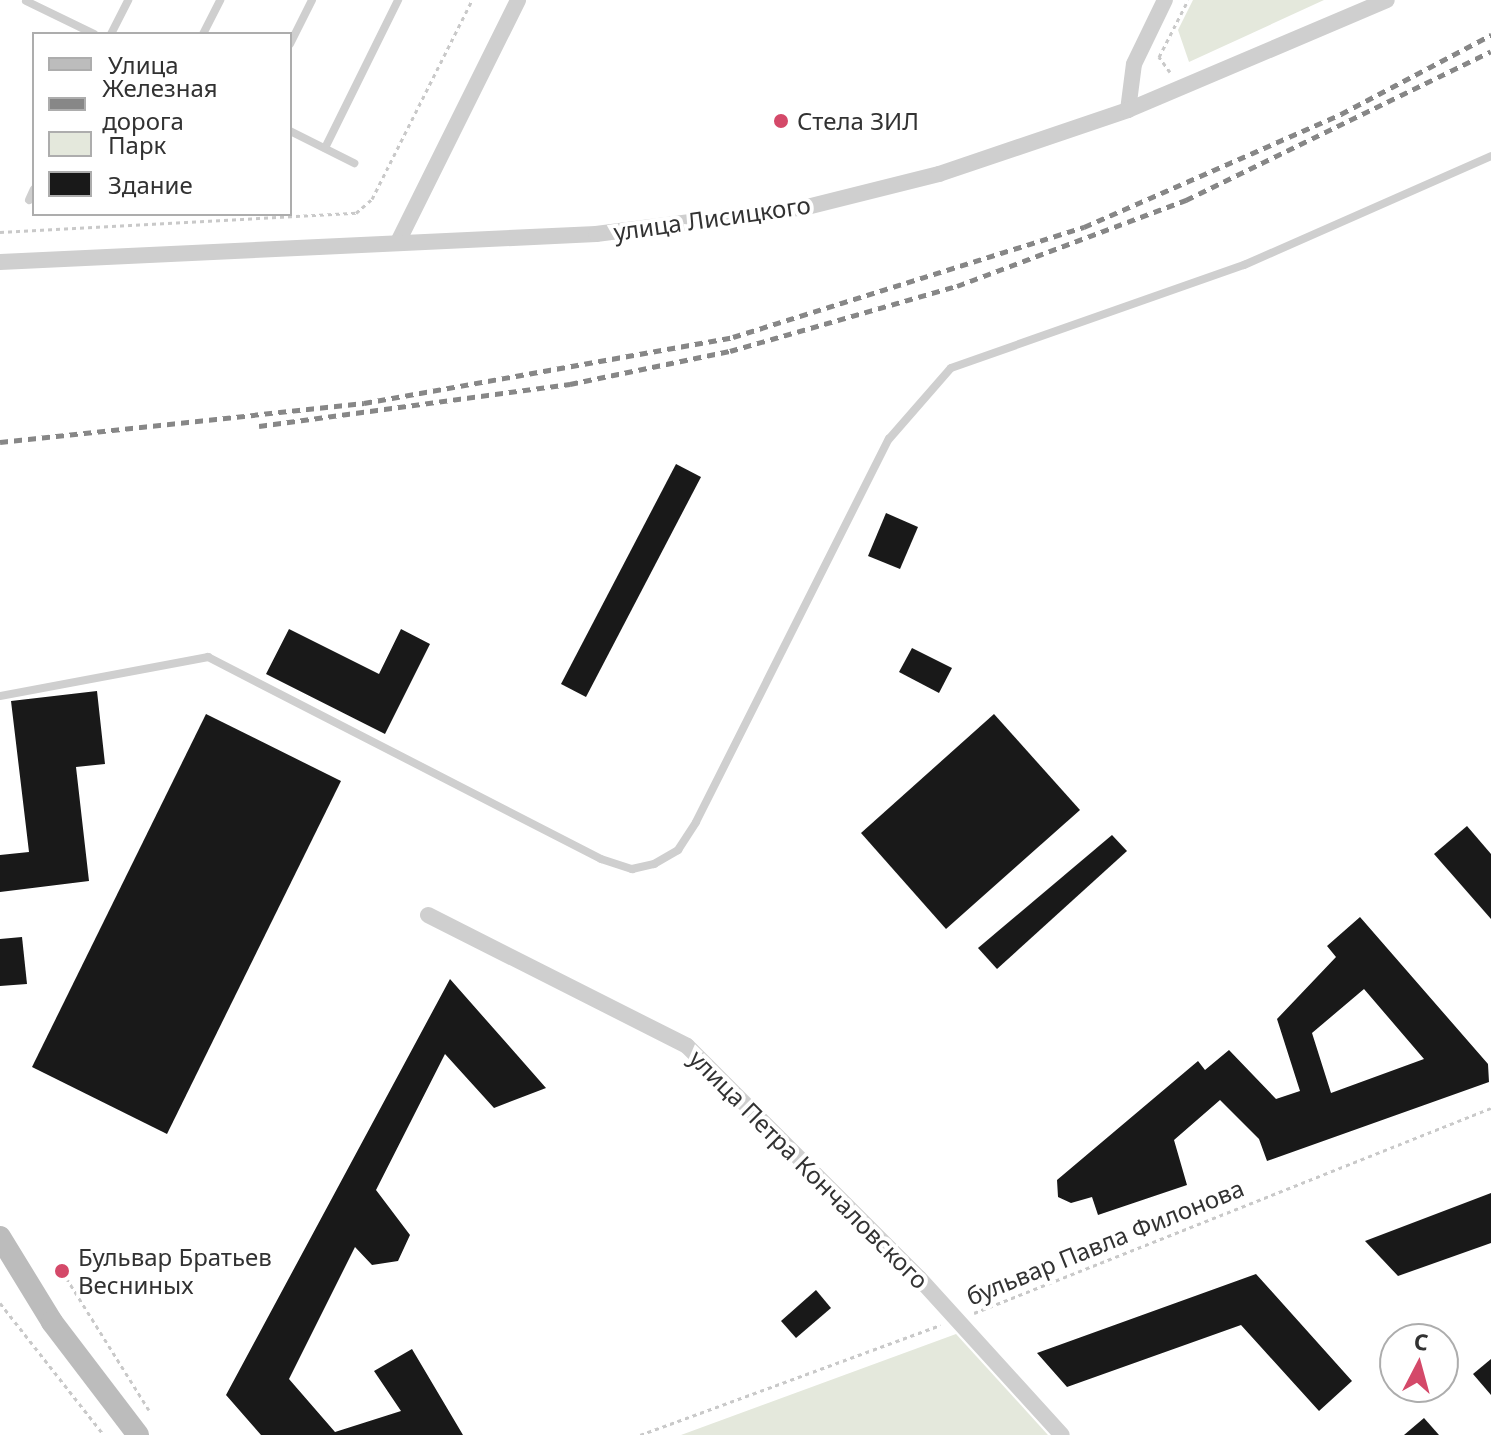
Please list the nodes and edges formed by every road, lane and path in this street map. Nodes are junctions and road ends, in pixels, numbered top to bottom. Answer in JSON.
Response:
{"nodes":[{"id":1,"x":128,"y":0,"type":"edge"},
{"id":2,"x":220,"y":0,"type":"edge"},
{"id":3,"x":312,"y":0,"type":"edge"},
{"id":4,"x":398,"y":0,"type":"edge"},
{"id":5,"x":472,"y":0,"type":"edge"},
{"id":6,"x":518,"y":0,"type":"edge"},
{"id":7,"x":1165,"y":0,"type":"edge"},
{"id":8,"x":1188,"y":0,"type":"edge"},
{"id":9,"x":1387,"y":0,"type":"edge"},
{"id":10,"x":26,"y":1,"type":"edge"},
{"id":11,"x":90,"y":32,"type":"edge"},
{"id":12,"x":112,"y":32,"type":"edge"},
{"id":13,"x":204,"y":32,"type":"edge"},
{"id":14,"x":292,"y":40,"type":"edge"},
{"id":15,"x":1174,"y":71,"type":"dead end"},
{"id":16,"x":1128,"y":110,"type":"junction"},
{"id":17,"x":292,"y":132,"type":"edge"},
{"id":18,"x":325,"y":148,"type":"junction"},
{"id":19,"x":1491,"y":156,"type":"edge"},
{"id":20,"x":354,"y":163,"type":"dead end"},
{"id":21,"x":32,"y":193,"type":"edge"},
{"id":22,"x":29,"y":200,"type":"dead end"},
{"id":23,"x":0,"y":232,"type":"edge"},
{"id":24,"x":398,"y":242,"type":"junction"},
{"id":25,"x":0,"y":262,"type":"edge"},
{"id":26,"x":0,"y":696,"type":"edge"},
{"id":27,"x":428,"y":915,"type":"dead end"},
{"id":28,"x":1491,"y":1108,"type":"edge"},
{"id":29,"x":0,"y":1237,"type":"edge"},
{"id":30,"x":62,"y":1271,"type":"dead end"},
{"id":31,"x":0,"y":1303,"type":"edge"},
{"id":32,"x":957,"y":1320,"type":"junction"},
{"id":33,"x":149,"y":1410,"type":"dead end"},
{"id":34,"x":104,"y":1435,"type":"edge"},
{"id":35,"x":138,"y":1435,"type":"edge"},
{"id":36,"x":640,"y":1435,"type":"edge"},
{"id":37,"x":1062,"y":1435,"type":"edge"}],
"edges":[{"from":1,"to":12,"type":"lane"},
{"from":2,"to":13,"type":"lane"},
{"from":3,"to":14,"type":"lane"},
{"from":4,"to":18,"type":"lane"},
{"from":5,"to":23,"type":"path"},
{"from":6,"to":24,"type":"street"},
{"from":7,"to":16,"type":"street"},
{"from":8,"to":15,"type":"path"},
{"from":9,"to":16,"type":"street","name":"улица Лисицкого"},
{"from":10,"to":11,"type":"lane"},
{"from":16,"to":24,"type":"street","name":"улица Лисицкого"},
{"from":17,"to":18,"type":"lane"},
{"from":18,"to":20,"type":"lane"},
{"from":19,"to":26,"type":"lane"},
{"from":21,"to":22,"type":"lane"},
{"from":24,"to":25,"type":"street","name":"улица Лисицкого"},
{"from":27,"to":32,"type":"street","name":"улица Петра Кончаловского"},
{"from":28,"to":32,"type":"path","name":"бульвар Павла Филонова"},
{"from":29,"to":35,"type":"main road"},
{"from":30,"to":33,"type":"path"},
{"from":31,"to":34,"type":"path"},
{"from":32,"to":36,"type":"path","name":"бульвар Павла Филонова"},
{"from":32,"to":37,"type":"street","name":"улица Петра Кончаловского"}]}
